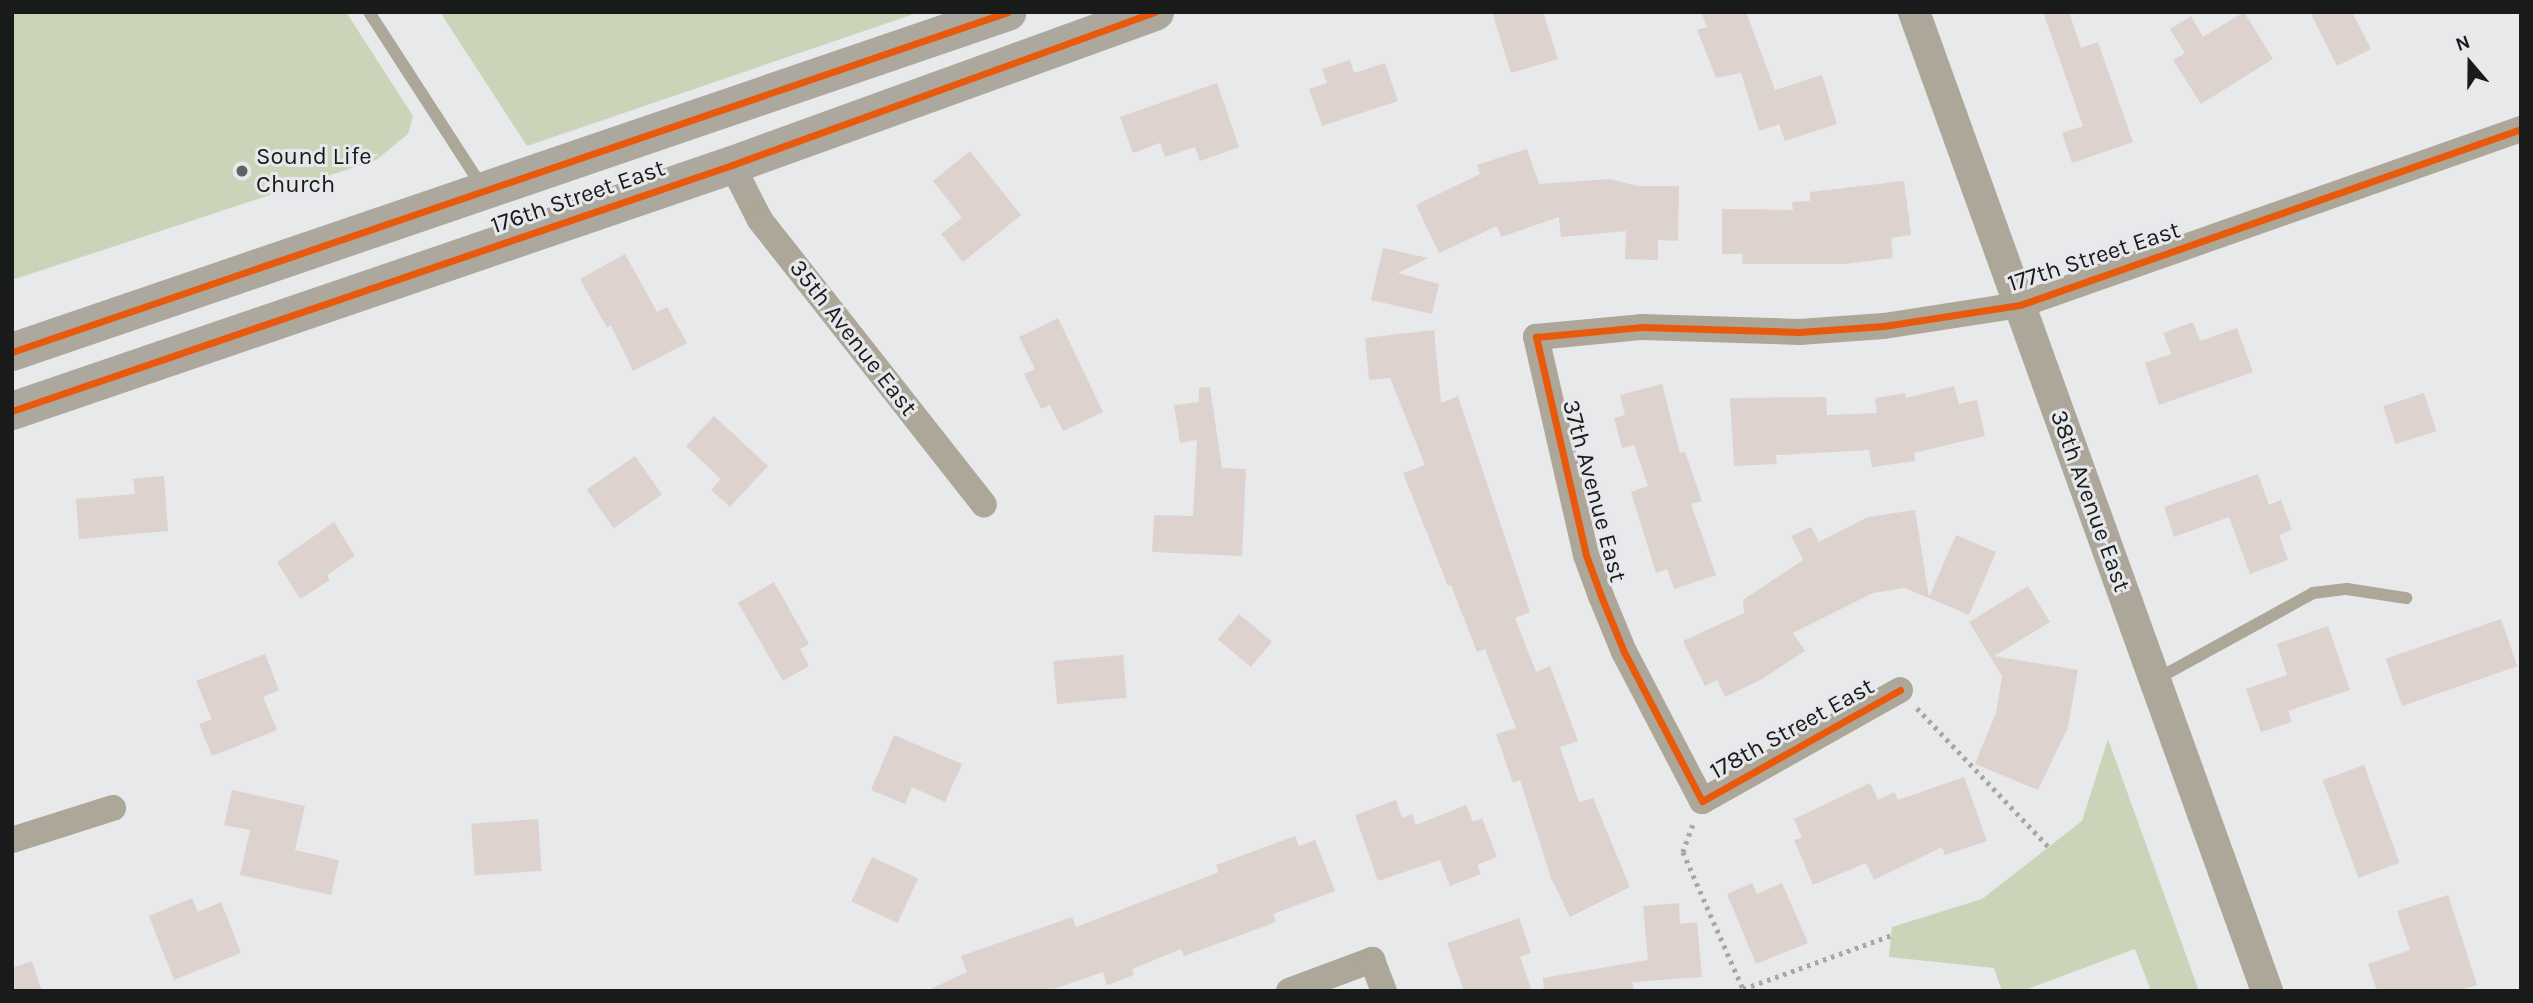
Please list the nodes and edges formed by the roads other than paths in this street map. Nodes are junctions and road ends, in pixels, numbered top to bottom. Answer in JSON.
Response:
{"nodes":[{"id":1,"x":369,"y":12,"type":"edge"},
{"id":2,"x":1008,"y":12,"type":"edge"},
{"id":3,"x":1155,"y":12,"type":"edge"},
{"id":4,"x":1914,"y":12,"type":"edge"},
{"id":5,"x":2521,"y":129,"type":"edge"},
{"id":6,"x":732,"y":165,"type":"junction"},
{"id":7,"x":485,"y":191,"type":"junction"},
{"id":8,"x":2020,"y":305,"type":"junction"},
{"id":9,"x":1536,"y":337,"type":"joint"},
{"id":10,"x":12,"y":352,"type":"edge"},
{"id":11,"x":12,"y":411,"type":"edge"},
{"id":12,"x":984,"y":505,"type":"dead end"},
{"id":13,"x":2406,"y":598,"type":"dead end"},
{"id":14,"x":2155,"y":680,"type":"junction"},
{"id":15,"x":1900,"y":690,"type":"road end"},
{"id":16,"x":1702,"y":802,"type":"joint"},
{"id":17,"x":113,"y":808,"type":"dead end"},
{"id":18,"x":12,"y":840,"type":"edge"},
{"id":19,"x":1289,"y":991,"type":"edge"},
{"id":20,"x":1384,"y":991,"type":"edge"},
{"id":21,"x":2267,"y":991,"type":"edge"}],
"edges":[{"from":1,"to":7,"type":"lane"},
{"from":2,"to":7,"type":"main road","name":"176th Street East"},
{"from":3,"to":6,"type":"main road","name":"176th Street East"},
{"from":4,"to":8,"type":"street","name":"38th Avenue East"},
{"from":5,"to":8,"type":"street","name":"177th Street East"},
{"from":6,"to":11,"type":"main road","name":"176th Street East"},
{"from":6,"to":12,"type":"street","name":"35th Avenue East"},
{"from":7,"to":10,"type":"main road","name":"176th Street East"},
{"from":8,"to":9,"type":"street","name":"177th Street East"},
{"from":8,"to":14,"type":"street","name":"38th Avenue East"},
{"from":9,"to":16,"type":"street","name":"37th Avenue East"},
{"from":13,"to":14,"type":"lane"},
{"from":14,"to":21,"type":"street","name":"38th Avenue East"},
{"from":15,"to":16,"type":"street","name":"178th Street East"},
{"from":17,"to":18,"type":"street"},
{"from":19,"to":20,"type":"street"}]}
